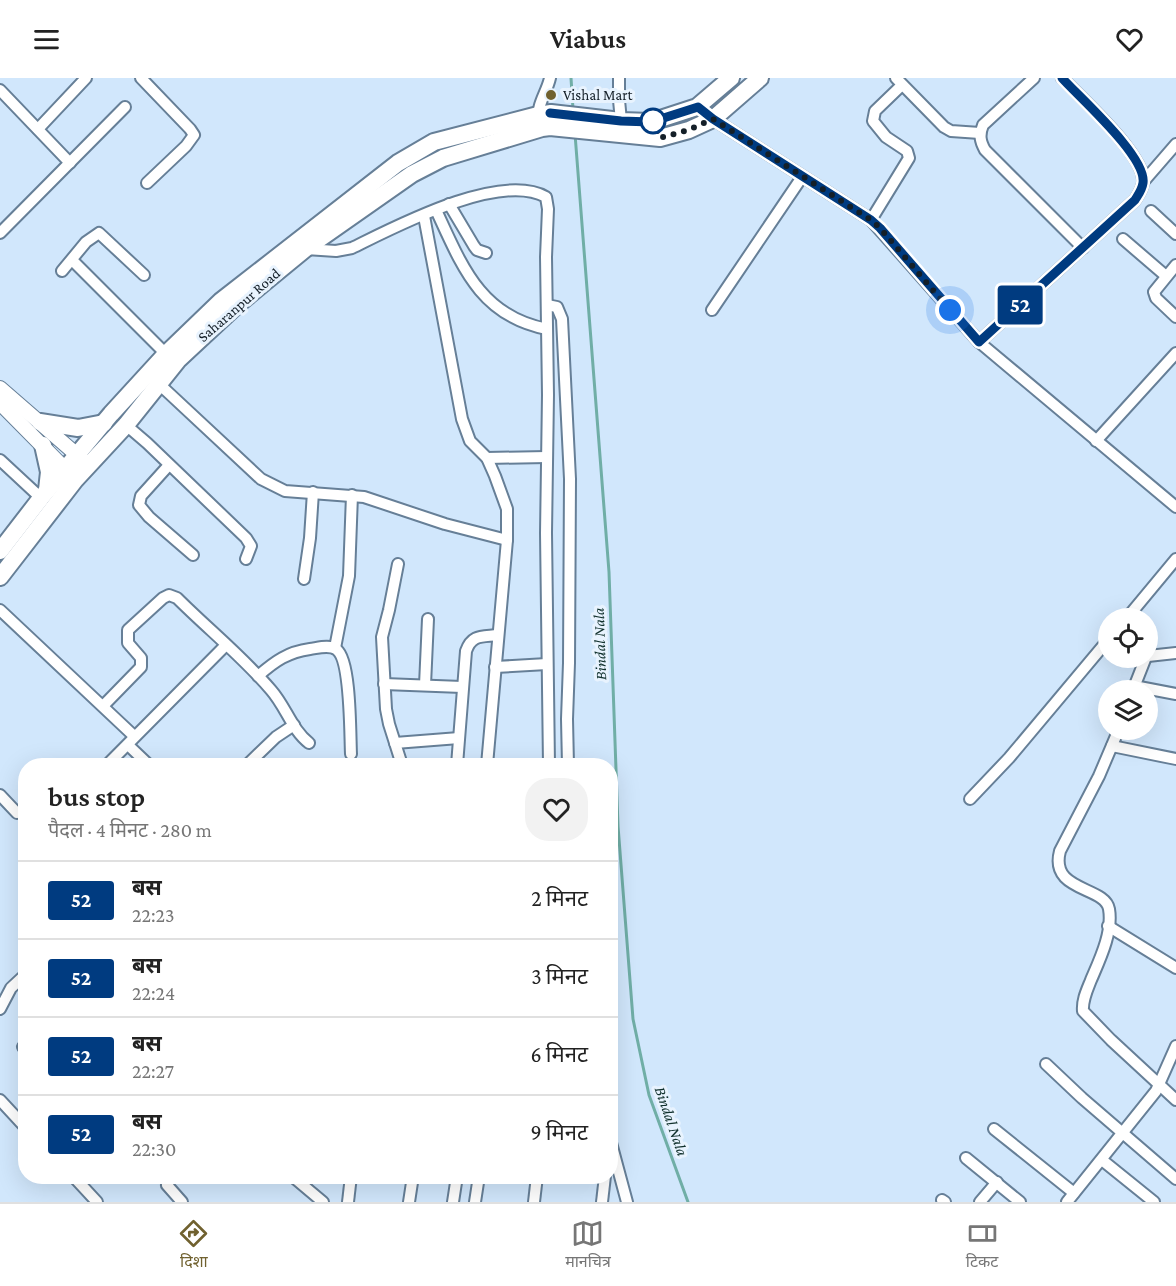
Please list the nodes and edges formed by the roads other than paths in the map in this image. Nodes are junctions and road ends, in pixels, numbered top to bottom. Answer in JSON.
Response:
{"nodes":[{"id":1,"x":86,"y":78,"type":"edge"},
{"id":2,"x":141,"y":78,"type":"edge"},
{"id":3,"x":550,"y":78,"type":"edge"},
{"id":4,"x":619,"y":78,"type":"edge"},
{"id":5,"x":731,"y":78,"type":"edge"},
{"id":6,"x":760,"y":78,"type":"edge"},
{"id":7,"x":1034,"y":78,"type":"edge"},
{"id":8,"x":1062,"y":78,"type":"edge"},
{"id":9,"x":899,"y":81,"type":"edge"},
{"id":10,"x":0,"y":90,"type":"edge"},
{"id":11,"x":125,"y":107,"type":"dead end"},
{"id":12,"x":698,"y":107,"type":"junction"},
{"id":13,"x":713,"y":119,"type":"junction"},
{"id":14,"x":545,"y":121,"type":"junction"},
{"id":15,"x":621,"y":127,"type":"junction"},
{"id":16,"x":38,"y":129,"type":"junction"},
{"id":17,"x":980,"y":133,"type":"junction"},
{"id":18,"x":1176,"y":144,"type":"edge"},
{"id":19,"x":70,"y":163,"type":"junction"},
{"id":20,"x":802,"y":177,"type":"junction"},
{"id":21,"x":1144,"y":181,"type":"junction"},
{"id":22,"x":147,"y":183,"type":"dead end"},
{"id":23,"x":449,"y":204,"type":"junction"},
{"id":24,"x":436,"y":210,"type":"junction"},
{"id":25,"x":1151,"y":212,"type":"dead end"},
{"id":26,"x":424,"y":216,"type":"junction"},
{"id":27,"x":871,"y":220,"type":"junction"},
{"id":28,"x":0,"y":233,"type":"edge"},
{"id":29,"x":1176,"y":234,"type":"edge"},
{"id":30,"x":1123,"y":239,"type":"dead end"},
{"id":31,"x":298,"y":247,"type":"junction"},
{"id":32,"x":1083,"y":248,"type":"junction"},
{"id":33,"x":486,"y":253,"type":"dead end"},
{"id":34,"x":72,"y":260,"type":"junction"},
{"id":35,"x":1176,"y":266,"type":"edge"},
{"id":36,"x":62,"y":271,"type":"dead end"},
{"id":37,"x":144,"y":275,"type":"dead end"},
{"id":38,"x":1166,"y":276,"type":"junction"},
{"id":39,"x":547,"y":305,"type":"junction"},
{"id":40,"x":712,"y":310,"type":"dead end"},
{"id":41,"x":1176,"y":317,"type":"edge"},
{"id":42,"x":547,"y":329,"type":"junction"},
{"id":43,"x":979,"y":342,"type":"junction"},
{"id":44,"x":1176,"y":353,"type":"edge"},
{"id":45,"x":166,"y":354,"type":"junction"},
{"id":46,"x":158,"y":383,"type":"junction"},
{"id":47,"x":0,"y":388,"type":"edge"},
{"id":48,"x":0,"y":403,"type":"edge"},
{"id":49,"x":40,"y":422,"type":"junction"},
{"id":50,"x":104,"y":423,"type":"junction"},
{"id":51,"x":126,"y":425,"type":"junction"},
{"id":52,"x":1096,"y":441,"type":"junction"},
{"id":53,"x":43,"y":446,"type":"junction"},
{"id":54,"x":547,"y":457,"type":"junction"},
{"id":55,"x":486,"y":458,"type":"junction"},
{"id":56,"x":0,"y":460,"type":"edge"},
{"id":57,"x":169,"y":465,"type":"junction"},
{"id":58,"x":77,"y":467,"type":"junction"},
{"id":59,"x":313,"y":492,"type":"junction"},
{"id":60,"x":44,"y":494,"type":"junction"},
{"id":61,"x":352,"y":495,"type":"junction"},
{"id":62,"x":1176,"y":507,"type":"edge"},
{"id":63,"x":507,"y":540,"type":"junction"},
{"id":64,"x":0,"y":550,"type":"edge"},
{"id":65,"x":193,"y":555,"type":"dead end"},
{"id":66,"x":246,"y":558,"type":"dead end"},
{"id":67,"x":1176,"y":559,"type":"edge"},
{"id":68,"x":398,"y":564,"type":"dead end"},
{"id":69,"x":0,"y":577,"type":"edge"},
{"id":70,"x":304,"y":579,"type":"dead end"},
{"id":71,"x":1135,"y":608,"type":"edge"},
{"id":72,"x":0,"y":610,"type":"edge"},
{"id":73,"x":428,"y":619,"type":"dead end"},
{"id":74,"x":498,"y":635,"type":"junction"},
{"id":75,"x":226,"y":645,"type":"junction"},
{"id":76,"x":335,"y":648,"type":"junction"},
{"id":77,"x":1098,"y":652,"type":"edge"},
{"id":78,"x":1176,"y":652,"type":"edge"},
{"id":79,"x":1158,"y":655,"type":"edge"},
{"id":80,"x":547,"y":664,"type":"junction"},
{"id":81,"x":495,"y":667,"type":"junction"},
{"id":82,"x":258,"y":676,"type":"junction"},
{"id":83,"x":384,"y":684,"type":"junction"},
{"id":84,"x":425,"y":685,"type":"junction"},
{"id":85,"x":462,"y":687,"type":"junction"},
{"id":86,"x":1158,"y":691,"type":"edge"},
{"id":87,"x":1176,"y":694,"type":"edge"},
{"id":88,"x":104,"y":706,"type":"junction"},
{"id":89,"x":294,"y":725,"type":"junction"},
{"id":90,"x":459,"y":738,"type":"junction"},
{"id":91,"x":1114,"y":740,"type":"edge"},
{"id":92,"x":131,"y":741,"type":"junction"},
{"id":93,"x":309,"y":743,"type":"dead end"},
{"id":94,"x":395,"y":743,"type":"junction"},
{"id":95,"x":1112,"y":746,"type":"junction"},
{"id":96,"x":351,"y":754,"type":"dead end"},
{"id":97,"x":114,"y":758,"type":"edge"},
{"id":98,"x":144,"y":758,"type":"edge"},
{"id":99,"x":254,"y":758,"type":"edge"},
{"id":100,"x":400,"y":758,"type":"edge"},
{"id":101,"x":458,"y":758,"type":"edge"},
{"id":102,"x":488,"y":758,"type":"edge"},
{"id":103,"x":549,"y":758,"type":"edge"},
{"id":104,"x":568,"y":758,"type":"edge"},
{"id":105,"x":1176,"y":759,"type":"edge"},
{"id":106,"x":0,"y":795,"type":"edge"},
{"id":107,"x":970,"y":799,"type":"dead end"},
{"id":108,"x":17,"y":813,"type":"dead end"},
{"id":109,"x":1109,"y":923,"type":"junction"},
{"id":110,"x":1176,"y":968,"type":"edge"},
{"id":111,"x":18,"y":981,"type":"edge"},
{"id":112,"x":0,"y":1009,"type":"edge"},
{"id":113,"x":1176,"y":1046,"type":"edge"},
{"id":114,"x":1046,"y":1064,"type":"dead end"},
{"id":115,"x":1160,"y":1084,"type":"junction"},
{"id":116,"x":0,"y":1100,"type":"edge"},
{"id":117,"x":1176,"y":1100,"type":"edge"},
{"id":118,"x":18,"y":1119,"type":"edge"},
{"id":119,"x":994,"y":1129,"type":"dead end"},
{"id":120,"x":1122,"y":1131,"type":"junction"},
{"id":121,"x":966,"y":1158,"type":"dead end"},
{"id":122,"x":1102,"y":1160,"type":"junction"},
{"id":123,"x":618,"y":1169,"type":"edge"},
{"id":124,"x":1176,"y":1179,"type":"edge"},
{"id":125,"x":997,"y":1182,"type":"junction"},
{"id":126,"x":80,"y":1184,"type":"edge"},
{"id":127,"x":168,"y":1184,"type":"edge"},
{"id":128,"x":302,"y":1184,"type":"edge"},
{"id":129,"x":350,"y":1184,"type":"edge"},
{"id":130,"x":412,"y":1184,"type":"edge"},
{"id":131,"x":456,"y":1184,"type":"edge"},
{"id":132,"x":478,"y":1184,"type":"edge"},
{"id":133,"x":536,"y":1184,"type":"edge"},
{"id":134,"x":605,"y":1184,"type":"edge"},
{"id":135,"x":1071,"y":1197,"type":"edge"},
{"id":136,"x":97,"y":1202,"type":"edge"},
{"id":137,"x":182,"y":1202,"type":"edge"},
{"id":138,"x":323,"y":1202,"type":"edge"},
{"id":139,"x":348,"y":1202,"type":"edge"},
{"id":140,"x":410,"y":1202,"type":"edge"},
{"id":141,"x":453,"y":1202,"type":"edge"},
{"id":142,"x":475,"y":1202,"type":"edge"},
{"id":143,"x":534,"y":1202,"type":"edge"},
{"id":144,"x":602,"y":1202,"type":"edge"},
{"id":145,"x":627,"y":1202,"type":"edge"},
{"id":146,"x":980,"y":1202,"type":"edge"},
{"id":147,"x":1020,"y":1202,"type":"edge"},
{"id":148,"x":1154,"y":1202,"type":"edge"}],
"edges":[{"from":1,"to":16,"type":"street"},
{"from":2,"to":22,"type":"street"},
{"from":3,"to":14,"type":"street"},
{"from":4,"to":15,"type":"street"},
{"from":5,"to":12,"type":"main road"},
{"from":6,"to":13,"type":"main road"},
{"from":7,"to":17,"type":"street"},
{"from":8,"to":21,"type":"street"},
{"from":9,"to":17,"type":"street"},
{"from":9,"to":27,"type":"street"},
{"from":10,"to":16,"type":"street"},
{"from":11,"to":19,"type":"street"},
{"from":12,"to":13,"type":"street"},
{"from":12,"to":15,"type":"main road"},
{"from":13,"to":15,"type":"main road"},
{"from":13,"to":20,"type":"street"},
{"from":14,"to":15,"type":"main road"},
{"from":14,"to":31,"type":"main road","name":"Saharanpur Road"},
{"from":16,"to":19,"type":"street"},
{"from":17,"to":32,"type":"street"},
{"from":18,"to":21,"type":"street"},
{"from":19,"to":28,"type":"street"},
{"from":20,"to":27,"type":"street"},
{"from":20,"to":40,"type":"street"},
{"from":21,"to":32,"type":"street"},
{"from":23,"to":24,"type":"street"},
{"from":23,"to":33,"type":"street"},
{"from":23,"to":39,"type":"street"},
{"from":24,"to":26,"type":"street"},
{"from":24,"to":42,"type":"street"},
{"from":25,"to":29,"type":"street"},
{"from":26,"to":31,"type":"street"},
{"from":26,"to":55,"type":"street"},
{"from":27,"to":43,"type":"street"},
{"from":30,"to":38,"type":"street"},
{"from":31,"to":45,"type":"main road","name":"Saharanpur Road"},
{"from":31,"to":46,"type":"main road","name":"Saharanpur Road"},
{"from":32,"to":43,"type":"street"},
{"from":34,"to":36,"type":"street"},
{"from":34,"to":37,"type":"street"},
{"from":34,"to":45,"type":"street"},
{"from":35,"to":38,"type":"street"},
{"from":38,"to":41,"type":"street"},
{"from":39,"to":42,"type":"street"},
{"from":39,"to":104,"type":"street"},
{"from":42,"to":54,"type":"street"},
{"from":43,"to":52,"type":"street"},
{"from":44,"to":52,"type":"street"},
{"from":45,"to":50,"type":"main road","name":"Saharanpur Road"},
{"from":46,"to":51,"type":"main road","name":"Saharanpur Road"},
{"from":46,"to":59,"type":"street"},
{"from":47,"to":49,"type":"street"},
{"from":48,"to":53,"type":"street"},
{"from":49,"to":50,"type":"main road"},
{"from":49,"to":58,"type":"street"},
{"from":50,"to":58,"type":"main road","name":"Saharanpur Road"},
{"from":51,"to":57,"type":"street"},
{"from":51,"to":58,"type":"main road","name":"Saharanpur Road"},
{"from":52,"to":62,"type":"street"},
{"from":53,"to":58,"type":"street"},
{"from":53,"to":60,"type":"main road"},
{"from":54,"to":55,"type":"street"},
{"from":54,"to":80,"type":"street"},
{"from":55,"to":63,"type":"street"},
{"from":56,"to":60,"type":"street"},
{"from":57,"to":65,"type":"street"},
{"from":57,"to":66,"type":"street"},
{"from":58,"to":60,"type":"main road","name":"Saharanpur Road"},
{"from":58,"to":69,"type":"main road","name":"Saharanpur Road"},
{"from":59,"to":61,"type":"street"},
{"from":59,"to":70,"type":"street"},
{"from":60,"to":64,"type":"main road","name":"Saharanpur Road"},
{"from":61,"to":63,"type":"street"},
{"from":61,"to":76,"type":"street"},
{"from":63,"to":74,"type":"street"},
{"from":67,"to":71,"type":"street"},
{"from":68,"to":83,"type":"street"},
{"from":72,"to":88,"type":"street"},
{"from":73,"to":84,"type":"street"},
{"from":74,"to":81,"type":"street"},
{"from":74,"to":85,"type":"street"},
{"from":75,"to":82,"type":"street"},
{"from":75,"to":88,"type":"street"},
{"from":75,"to":92,"type":"street"},
{"from":76,"to":82,"type":"street"},
{"from":76,"to":96,"type":"street"},
{"from":77,"to":107,"type":"street"},
{"from":78,"to":79,"type":"street"},
{"from":80,"to":81,"type":"street"},
{"from":80,"to":103,"type":"street"},
{"from":81,"to":102,"type":"street"},
{"from":82,"to":89,"type":"street"},
{"from":83,"to":84,"type":"street"},
{"from":83,"to":94,"type":"street"},
{"from":84,"to":85,"type":"street"},
{"from":85,"to":90,"type":"street"},
{"from":86,"to":87,"type":"street"},
{"from":88,"to":92,"type":"street"},
{"from":89,"to":93,"type":"street"},
{"from":89,"to":99,"type":"street"},
{"from":90,"to":94,"type":"street"},
{"from":90,"to":101,"type":"street"},
{"from":91,"to":95,"type":"street"},
{"from":92,"to":97,"type":"street"},
{"from":92,"to":98,"type":"street"},
{"from":94,"to":100,"type":"street"},
{"from":95,"to":105,"type":"street"},
{"from":95,"to":109,"type":"street"},
{"from":106,"to":108,"type":"street"},
{"from":109,"to":110,"type":"street"},
{"from":109,"to":115,"type":"street"},
{"from":111,"to":112,"type":"street"},
{"from":113,"to":115,"type":"street"},
{"from":114,"to":120,"type":"street"},
{"from":115,"to":117,"type":"street"},
{"from":115,"to":120,"type":"street"},
{"from":116,"to":118,"type":"street"},
{"from":119,"to":135,"type":"street"},
{"from":120,"to":122,"type":"street"},
{"from":120,"to":124,"type":"street"},
{"from":121,"to":125,"type":"street"},
{"from":122,"to":135,"type":"street"},
{"from":122,"to":148,"type":"street"},
{"from":123,"to":145,"type":"street"},
{"from":125,"to":146,"type":"street"},
{"from":125,"to":147,"type":"street"},
{"from":126,"to":136,"type":"street"},
{"from":127,"to":137,"type":"street"},
{"from":128,"to":138,"type":"street"},
{"from":129,"to":139,"type":"street"},
{"from":130,"to":140,"type":"street"},
{"from":131,"to":141,"type":"street"},
{"from":132,"to":142,"type":"street"},
{"from":133,"to":143,"type":"street"},
{"from":134,"to":144,"type":"street"}]}
